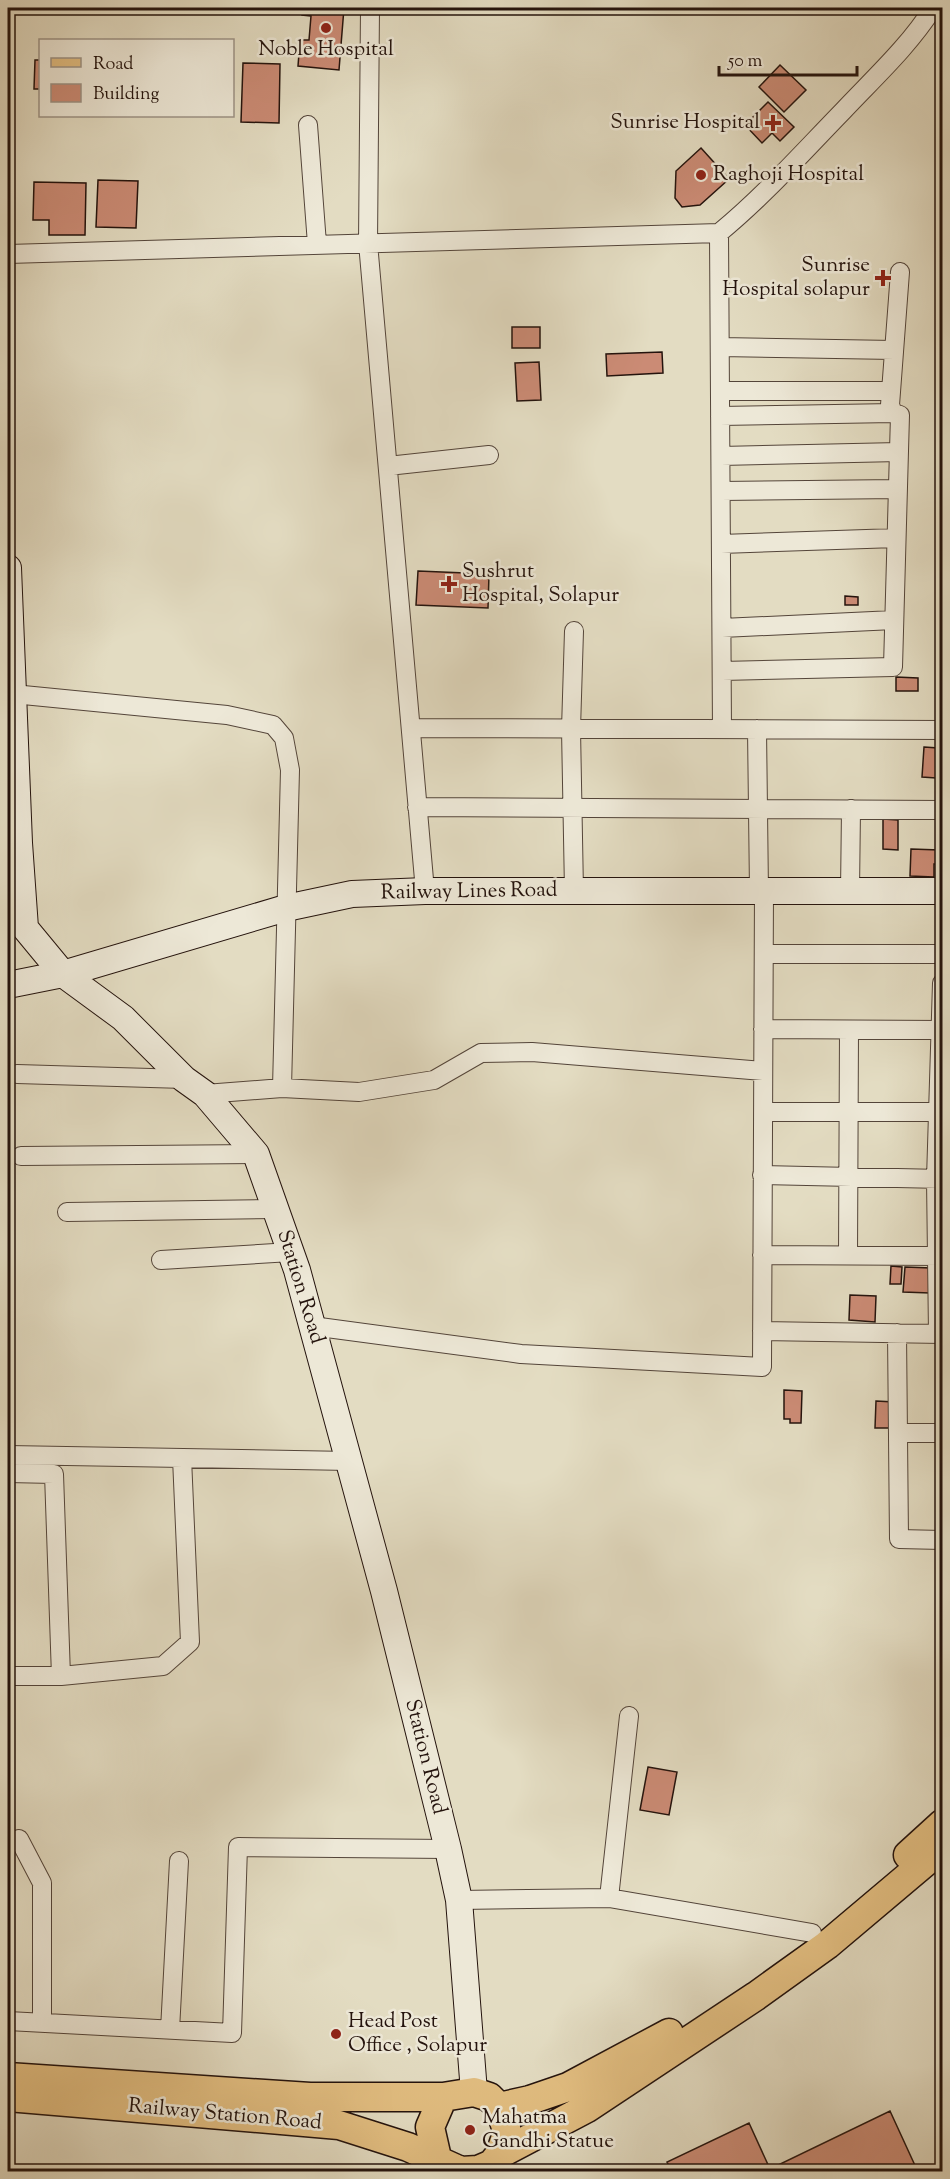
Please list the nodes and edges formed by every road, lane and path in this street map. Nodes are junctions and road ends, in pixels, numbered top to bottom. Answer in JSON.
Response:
{"nodes":[{"id":1,"x":370,"y":8,"type":"edge"},
{"id":2,"x":933,"y":8,"type":"edge"},
{"id":3,"x":308,"y":125,"type":"dead end"},
{"id":4,"x":719,"y":232,"type":"junction"},
{"id":5,"x":368,"y":243,"type":"junction"},
{"id":6,"x":317,"y":244,"type":"junction"},
{"id":7,"x":8,"y":254,"type":"edge"},
{"id":8,"x":900,"y":272,"type":"dead end"},
{"id":9,"x":720,"y":347,"type":"junction"},
{"id":10,"x":894,"y":350,"type":"junction"},
{"id":11,"x":720,"y":391,"type":"junction"},
{"id":12,"x":891,"y":391,"type":"junction"},
{"id":13,"x":893,"y":413,"type":"junction"},
{"id":14,"x":720,"y":416,"type":"junction"},
{"id":15,"x":899,"y":452,"type":"junction"},
{"id":16,"x":489,"y":455,"type":"dead end"},
{"id":17,"x":721,"y":456,"type":"junction"},
{"id":18,"x":388,"y":466,"type":"junction"},
{"id":19,"x":898,"y":489,"type":"junction"},
{"id":20,"x":721,"y":491,"type":"junction"},
{"id":21,"x":896,"y":538,"type":"junction"},
{"id":22,"x":721,"y":544,"type":"junction"},
{"id":23,"x":8,"y":568,"type":"edge"},
{"id":24,"x":894,"y":620,"type":"junction"},
{"id":25,"x":722,"y":628,"type":"junction"},
{"id":26,"x":574,"y":631,"type":"dead end"},
{"id":27,"x":722,"y":671,"type":"junction"},
{"id":28,"x":13,"y":694,"type":"junction"},
{"id":29,"x":10,"y":722,"type":"edge"},
{"id":30,"x":411,"y":728,"type":"junction"},
{"id":31,"x":571,"y":729,"type":"junction"},
{"id":32,"x":722,"y":729,"type":"junction"},
{"id":33,"x":757,"y":729,"type":"junction"},
{"id":34,"x":942,"y":730,"type":"edge"},
{"id":35,"x":417,"y":807,"type":"junction"},
{"id":36,"x":572,"y":808,"type":"junction"},
{"id":37,"x":758,"y":809,"type":"junction"},
{"id":38,"x":850,"y":809,"type":"junction"},
{"id":39,"x":942,"y":810,"type":"edge"},
{"id":40,"x":425,"y":891,"type":"junction"},
{"id":41,"x":574,"y":891,"type":"junction"},
{"id":42,"x":761,"y":891,"type":"junction"},
{"id":43,"x":850,"y":891,"type":"junction"},
{"id":44,"x":942,"y":891,"type":"edge"},
{"id":45,"x":286,"y":908,"type":"junction"},
{"id":46,"x":764,"y":954,"type":"junction"},
{"id":47,"x":942,"y":954,"type":"edge"},
{"id":48,"x":63,"y":974,"type":"junction"},
{"id":49,"x":942,"y":983,"type":"edge"},
{"id":50,"x":8,"y":985,"type":"edge"},
{"id":51,"x":763,"y":1029,"type":"junction"},
{"id":52,"x":849,"y":1030,"type":"junction"},
{"id":53,"x":941,"y":1030,"type":"edge"},
{"id":54,"x":763,"y":1071,"type":"junction"},
{"id":55,"x":16,"y":1074,"type":"dead end"},
{"id":56,"x":184,"y":1079,"type":"junction"},
{"id":57,"x":282,"y":1088,"type":"junction"},
{"id":58,"x":205,"y":1094,"type":"junction"},
{"id":59,"x":763,"y":1112,"type":"junction"},
{"id":60,"x":848,"y":1112,"type":"junction"},
{"id":61,"x":940,"y":1112,"type":"edge"},
{"id":62,"x":256,"y":1154,"type":"junction"},
{"id":63,"x":21,"y":1156,"type":"dead end"},
{"id":64,"x":762,"y":1175,"type":"junction"},
{"id":65,"x":848,"y":1177,"type":"junction"},
{"id":66,"x":939,"y":1179,"type":"edge"},
{"id":67,"x":275,"y":1209,"type":"junction"},
{"id":68,"x":67,"y":1212,"type":"dead end"},
{"id":69,"x":291,"y":1252,"type":"junction"},
{"id":70,"x":762,"y":1255,"type":"junction"},
{"id":71,"x":848,"y":1256,"type":"junction"},
{"id":72,"x":940,"y":1256,"type":"edge"},
{"id":73,"x":160,"y":1260,"type":"dead end"},
{"id":74,"x":312,"y":1326,"type":"junction"},
{"id":75,"x":762,"y":1331,"type":"junction"},
{"id":76,"x":897,"y":1333,"type":"junction"},
{"id":77,"x":940,"y":1334,"type":"edge"},
{"id":78,"x":898,"y":1433,"type":"junction"},
{"id":79,"x":942,"y":1433,"type":"edge"},
{"id":80,"x":8,"y":1455,"type":"edge"},
{"id":81,"x":182,"y":1458,"type":"junction"},
{"id":82,"x":349,"y":1461,"type":"junction"},
{"id":83,"x":8,"y":1473,"type":"edge"},
{"id":84,"x":942,"y":1539,"type":"edge"},
{"id":85,"x":8,"y":1676,"type":"edge"},
{"id":86,"x":61,"y":1676,"type":"junction"},
{"id":87,"x":629,"y":1716,"type":"dead end"},
{"id":88,"x":942,"y":1824,"type":"edge"},
{"id":89,"x":19,"y":1839,"type":"dead end"},
{"id":90,"x":942,"y":1848,"type":"edge"},
{"id":91,"x":448,"y":1849,"type":"junction"},
{"id":92,"x":179,"y":1861,"type":"dead end"},
{"id":93,"x":609,"y":1898,"type":"junction"},
{"id":94,"x":459,"y":1900,"type":"junction"},
{"id":95,"x":812,"y":1933,"type":"junction"},
{"id":96,"x":8,"y":2021,"type":"edge"},
{"id":97,"x":42,"y":2023,"type":"junction"},
{"id":98,"x":170,"y":2030,"type":"junction"},
{"id":99,"x":8,"y":2077,"type":"edge"},
{"id":100,"x":474,"y":2092,"type":"junction"},
{"id":101,"x":8,"y":2097,"type":"edge"},
{"id":102,"x":443,"y":2097,"type":"junction"},
{"id":103,"x":499,"y":2107,"type":"junction"},
{"id":104,"x":500,"y":2154,"type":"junction"},
{"id":105,"x":437,"y":2158,"type":"junction"}],
"edges":[{"from":1,"to":5,"type":"street"},
{"from":2,"to":4,"type":"street"},
{"from":3,"to":6,"type":"street"},
{"from":4,"to":5,"type":"street"},
{"from":4,"to":9,"type":"street"},
{"from":5,"to":6,"type":"street"},
{"from":5,"to":18,"type":"street"},
{"from":6,"to":7,"type":"street"},
{"from":8,"to":10,"type":"street"},
{"from":9,"to":10,"type":"street"},
{"from":9,"to":11,"type":"street"},
{"from":10,"to":12,"type":"street"},
{"from":11,"to":12,"type":"street"},
{"from":11,"to":14,"type":"street"},
{"from":12,"to":13,"type":"street"},
{"from":13,"to":14,"type":"street"},
{"from":13,"to":15,"type":"street"},
{"from":14,"to":17,"type":"street"},
{"from":15,"to":17,"type":"street"},
{"from":15,"to":19,"type":"street"},
{"from":16,"to":18,"type":"street"},
{"from":17,"to":20,"type":"street"},
{"from":18,"to":30,"type":"street"},
{"from":19,"to":20,"type":"street"},
{"from":19,"to":21,"type":"street"},
{"from":20,"to":22,"type":"street"},
{"from":21,"to":22,"type":"street"},
{"from":21,"to":24,"type":"street"},
{"from":22,"to":25,"type":"street"},
{"from":23,"to":28,"type":"main road","name":"Station Road"},
{"from":24,"to":25,"type":"street"},
{"from":24,"to":27,"type":"street"},
{"from":25,"to":27,"type":"street"},
{"from":26,"to":31,"type":"street"},
{"from":27,"to":32,"type":"street"},
{"from":28,"to":29,"type":"main road","name":"Station Road"},
{"from":28,"to":45,"type":"street"},
{"from":29,"to":48,"type":"main road","name":"Station Road"},
{"from":30,"to":31,"type":"street"},
{"from":30,"to":35,"type":"street"},
{"from":31,"to":32,"type":"street"},
{"from":31,"to":36,"type":"street"},
{"from":32,"to":33,"type":"street"},
{"from":33,"to":34,"type":"street"},
{"from":33,"to":37,"type":"street"},
{"from":35,"to":36,"type":"street"},
{"from":35,"to":40,"type":"street"},
{"from":36,"to":37,"type":"street"},
{"from":36,"to":41,"type":"street"},
{"from":37,"to":38,"type":"street"},
{"from":37,"to":42,"type":"street"},
{"from":38,"to":39,"type":"street"},
{"from":38,"to":43,"type":"street"},
{"from":40,"to":41,"type":"main road","name":"Railway Lines Road"},
{"from":40,"to":45,"type":"main road","name":"Railway Lines Road"},
{"from":41,"to":42,"type":"main road","name":"Railway Lines Road"},
{"from":42,"to":43,"type":"main road","name":"Railway Lines Road"},
{"from":42,"to":46,"type":"street"},
{"from":43,"to":44,"type":"main road","name":"Railway Lines Road"},
{"from":45,"to":48,"type":"main road","name":"Railway Lines Road"},
{"from":45,"to":57,"type":"street"},
{"from":46,"to":47,"type":"street"},
{"from":46,"to":51,"type":"street"},
{"from":48,"to":50,"type":"main road","name":"Railway Lines Road"},
{"from":48,"to":56,"type":"main road","name":"Station Road"},
{"from":49,"to":53,"type":"street"},
{"from":51,"to":52,"type":"street"},
{"from":51,"to":54,"type":"street"},
{"from":52,"to":53,"type":"street"},
{"from":52,"to":60,"type":"street"},
{"from":53,"to":61,"type":"street"},
{"from":54,"to":57,"type":"street"},
{"from":54,"to":59,"type":"street"},
{"from":55,"to":56,"type":"street"},
{"from":56,"to":58,"type":"main road","name":"Station Road"},
{"from":57,"to":58,"type":"street"},
{"from":58,"to":62,"type":"main road","name":"Station Road"},
{"from":59,"to":60,"type":"street"},
{"from":59,"to":64,"type":"street"},
{"from":60,"to":61,"type":"street"},
{"from":60,"to":65,"type":"street"},
{"from":61,"to":66,"type":"street"},
{"from":62,"to":63,"type":"street"},
{"from":62,"to":67,"type":"main road","name":"Station Road"},
{"from":64,"to":65,"type":"street"},
{"from":64,"to":70,"type":"street"},
{"from":65,"to":66,"type":"street"},
{"from":65,"to":71,"type":"street"},
{"from":66,"to":72,"type":"street"},
{"from":67,"to":68,"type":"street"},
{"from":67,"to":69,"type":"main road","name":"Station Road"},
{"from":69,"to":73,"type":"street"},
{"from":69,"to":74,"type":"main road","name":"Station Road"},
{"from":70,"to":71,"type":"street"},
{"from":70,"to":75,"type":"street"},
{"from":71,"to":72,"type":"street"},
{"from":72,"to":77,"type":"street"},
{"from":74,"to":75,"type":"street"},
{"from":74,"to":82,"type":"main road","name":"Station Road"},
{"from":75,"to":76,"type":"street"},
{"from":76,"to":77,"type":"street"},
{"from":76,"to":78,"type":"street"},
{"from":78,"to":79,"type":"street"},
{"from":78,"to":84,"type":"street"},
{"from":80,"to":81,"type":"street"},
{"from":81,"to":82,"type":"street"},
{"from":81,"to":86,"type":"street"},
{"from":82,"to":91,"type":"main road","name":"Station Road"},
{"from":83,"to":86,"type":"street"},
{"from":85,"to":86,"type":"street"},
{"from":87,"to":93,"type":"street"},
{"from":88,"to":95,"type":"main road"},
{"from":89,"to":97,"type":"street"},
{"from":90,"to":104,"type":"main road"},
{"from":91,"to":94,"type":"main road","name":"Station Road"},
{"from":91,"to":98,"type":"street"},
{"from":92,"to":98,"type":"street"},
{"from":93,"to":94,"type":"street"},
{"from":93,"to":95,"type":"street"},
{"from":94,"to":100,"type":"main road","name":"Station Road"},
{"from":95,"to":103,"type":"main road"},
{"from":96,"to":97,"type":"street"},
{"from":97,"to":98,"type":"street"},
{"from":99,"to":102,"type":"main road","name":"Railway Station Road"},
{"from":100,"to":102,"type":"main road"},
{"from":100,"to":103,"type":"main road"},
{"from":101,"to":105,"type":"main road","name":"Railway Station Road"},
{"from":102,"to":105,"type":"main road"},
{"from":103,"to":104,"type":"main road"},
{"from":104,"to":105,"type":"main road"}]}
